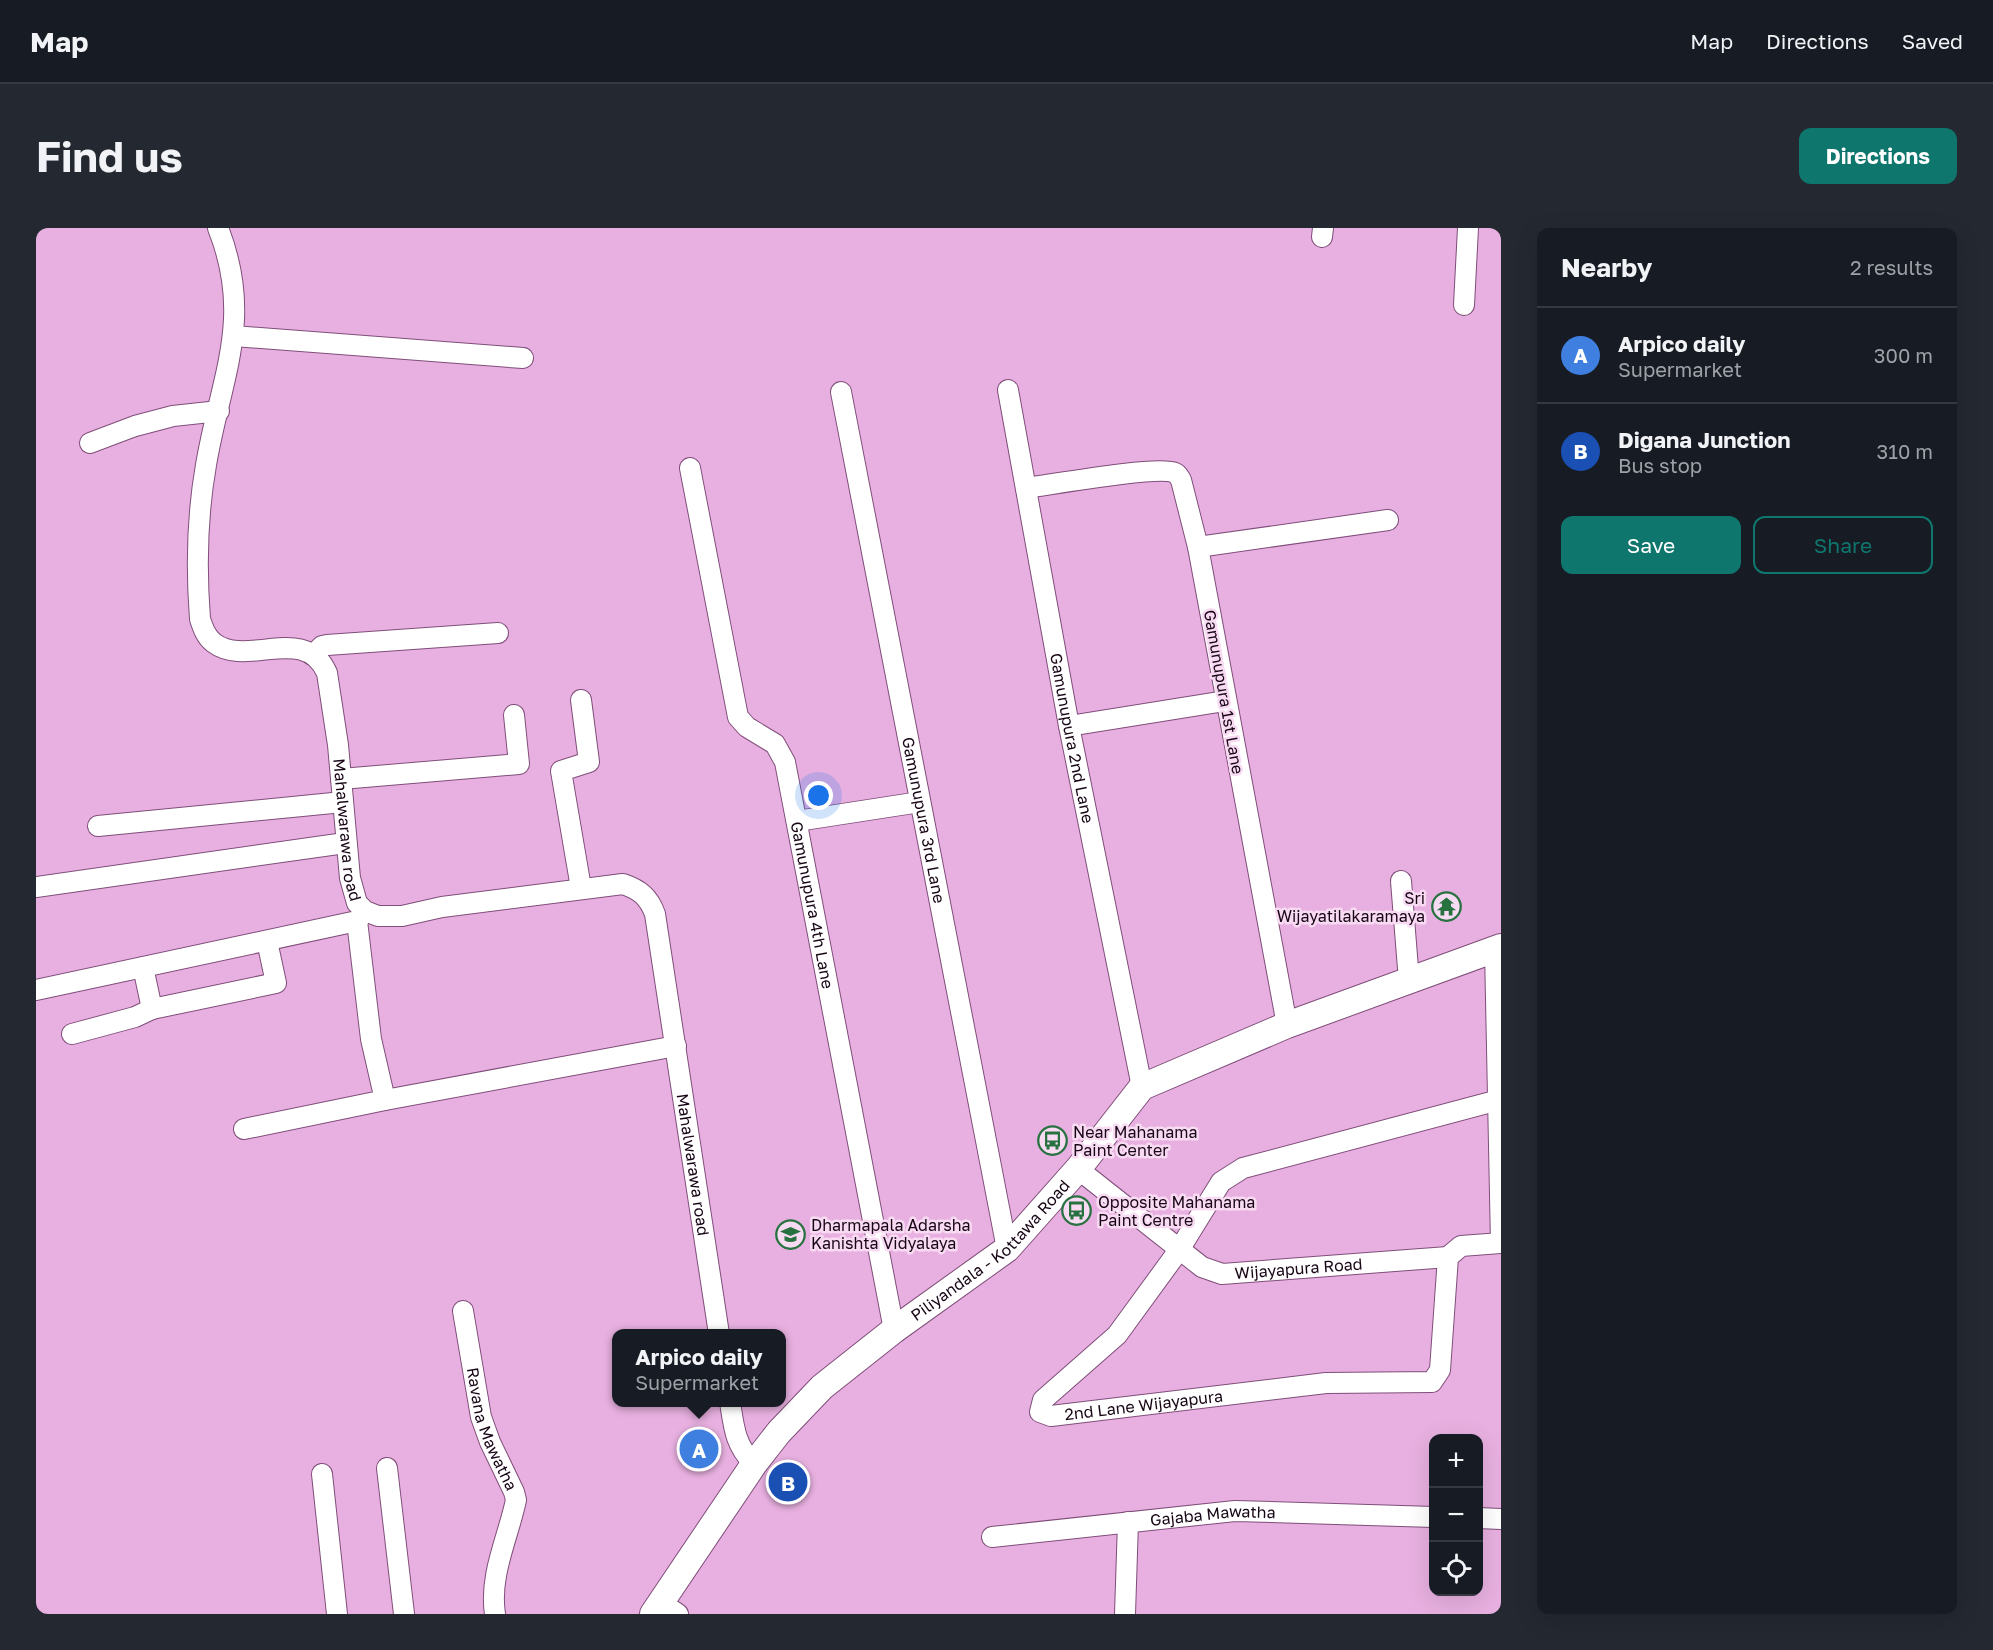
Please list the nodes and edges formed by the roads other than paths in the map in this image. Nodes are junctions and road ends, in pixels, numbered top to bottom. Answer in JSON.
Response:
{"nodes":[{"id":1,"x":218,"y":228,"type":"edge"},
{"id":2,"x":1468,"y":228,"type":"edge"},
{"id":3,"x":1464,"y":305,"type":"dead end"},
{"id":4,"x":234,"y":336,"type":"junction"},
{"id":5,"x":523,"y":358,"type":"dead end"},
{"id":6,"x":1008,"y":390,"type":"dead end"},
{"id":7,"x":841,"y":392,"type":"dead end"},
{"id":8,"x":219,"y":411,"type":"junction"},
{"id":9,"x":90,"y":443,"type":"dead end"},
{"id":10,"x":690,"y":468,"type":"dead end"},
{"id":11,"x":1026,"y":488,"type":"junction"},
{"id":12,"x":1388,"y":520,"type":"dead end"},
{"id":13,"x":1198,"y":547,"type":"junction"},
{"id":14,"x":498,"y":633,"type":"dead end"},
{"id":15,"x":314,"y":654,"type":"junction"},
{"id":16,"x":581,"y":700,"type":"dead end"},
{"id":17,"x":1226,"y":701,"type":"junction"},
{"id":18,"x":514,"y":715,"type":"dead end"},
{"id":19,"x":1069,"y":726,"type":"junction"},
{"id":20,"x":341,"y":779,"type":"junction"},
{"id":21,"x":343,"y":802,"type":"junction"},
{"id":22,"x":920,"y":802,"type":"junction"},
{"id":23,"x":796,"y":821,"type":"junction"},
{"id":24,"x":98,"y":826,"type":"dead end"},
{"id":25,"x":345,"y":843,"type":"junction"},
{"id":26,"x":1401,"y":881,"type":"dead end"},
{"id":27,"x":36,"y":887,"type":"edge"},
{"id":28,"x":581,"y":888,"type":"junction"},
{"id":29,"x":361,"y":916,"type":"junction"},
{"id":30,"x":267,"y":940,"type":"junction"},
{"id":31,"x":1498,"y":948,"type":"edge"},
{"id":32,"x":143,"y":967,"type":"junction"},
{"id":33,"x":1409,"y":981,"type":"junction"},
{"id":34,"x":36,"y":990,"type":"edge"},
{"id":35,"x":152,"y":1009,"type":"junction"},
{"id":36,"x":1287,"y":1025,"type":"junction"},
{"id":37,"x":72,"y":1034,"type":"dead end"},
{"id":38,"x":676,"y":1046,"type":"junction"},
{"id":39,"x":1142,"y":1087,"type":"junction"},
{"id":40,"x":385,"y":1100,"type":"junction"},
{"id":41,"x":1499,"y":1100,"type":"junction"},
{"id":42,"x":244,"y":1129,"type":"dead end"},
{"id":43,"x":1078,"y":1169,"type":"junction"},
{"id":44,"x":1501,"y":1243,"type":"edge"},
{"id":45,"x":1007,"y":1249,"type":"junction"},
{"id":46,"x":1179,"y":1250,"type":"junction"},
{"id":47,"x":1448,"y":1257,"type":"junction"},
{"id":48,"x":463,"y":1311,"type":"dead end"},
{"id":49,"x":718,"y":1329,"type":"edge"},
{"id":50,"x":894,"y":1330,"type":"junction"},
{"id":51,"x":731,"y":1407,"type":"edge"},
{"id":52,"x":753,"y":1464,"type":"junction"},
{"id":53,"x":387,"y":1468,"type":"dead end"},
{"id":54,"x":322,"y":1474,"type":"dead end"},
{"id":55,"x":1429,"y":1517,"type":"edge"},
{"id":56,"x":1483,"y":1518,"type":"edge"},
{"id":57,"x":1501,"y":1519,"type":"edge"},
{"id":58,"x":1128,"y":1522,"type":"junction"},
{"id":59,"x":992,"y":1538,"type":"dead end"},
{"id":60,"x":664,"y":1610,"type":"edge"},
{"id":61,"x":337,"y":1614,"type":"edge"},
{"id":62,"x":404,"y":1614,"type":"edge"},
{"id":63,"x":495,"y":1614,"type":"edge"},
{"id":64,"x":1125,"y":1614,"type":"edge"}],
"edges":[{"from":1,"to":4,"type":"street"},
{"from":2,"to":3,"type":"street"},
{"from":4,"to":5,"type":"street"},
{"from":4,"to":8,"type":"street"},
{"from":6,"to":11,"type":"street","name":"Gamunupura 2nd Lane"},
{"from":7,"to":22,"type":"street","name":"Gamunupura 3rd Lane"},
{"from":8,"to":9,"type":"street"},
{"from":8,"to":15,"type":"street"},
{"from":10,"to":23,"type":"street","name":"Gamunupura 4th Lane"},
{"from":11,"to":13,"type":"street","name":"Gamunupura 1st Lane"},
{"from":11,"to":19,"type":"street","name":"Gamunupura 2nd Lane"},
{"from":12,"to":13,"type":"street"},
{"from":13,"to":17,"type":"street","name":"Gamunupura 1st Lane"},
{"from":14,"to":15,"type":"street"},
{"from":15,"to":20,"type":"street","name":"Mahalwarawa road"},
{"from":16,"to":28,"type":"street"},
{"from":17,"to":19,"type":"street"},
{"from":17,"to":36,"type":"street","name":"Gamunupura 1st Lane"},
{"from":18,"to":20,"type":"street"},
{"from":19,"to":39,"type":"street","name":"Gamunupura 2nd Lane"},
{"from":20,"to":21,"type":"street","name":"Mahalwarawa road"},
{"from":21,"to":24,"type":"street"},
{"from":21,"to":25,"type":"street","name":"Mahalwarawa road"},
{"from":22,"to":23,"type":"street"},
{"from":22,"to":45,"type":"street","name":"Gamunupura 3rd Lane"},
{"from":23,"to":50,"type":"street","name":"Gamunupura 4th Lane"},
{"from":25,"to":27,"type":"street"},
{"from":25,"to":29,"type":"street","name":"Mahalwarawa road"},
{"from":26,"to":33,"type":"street"},
{"from":28,"to":29,"type":"street","name":"Mahalwarawa road"},
{"from":28,"to":38,"type":"street","name":"Mahalwarawa road"},
{"from":29,"to":30,"type":"street"},
{"from":29,"to":40,"type":"street"},
{"from":30,"to":32,"type":"street"},
{"from":30,"to":35,"type":"street"},
{"from":31,"to":33,"type":"main road","name":"Piliyandala - Kottawa Road"},
{"from":31,"to":41,"type":"street"},
{"from":32,"to":34,"type":"street"},
{"from":32,"to":35,"type":"street"},
{"from":33,"to":36,"type":"main road","name":"Piliyandala - Kottawa Road"},
{"from":35,"to":37,"type":"street"},
{"from":36,"to":39,"type":"main road","name":"Piliyandala - Kottawa Road"},
{"from":38,"to":40,"type":"street"},
{"from":38,"to":49,"type":"street","name":"Mahalwarawa road"},
{"from":39,"to":43,"type":"main road","name":"Piliyandala - Kottawa Road"},
{"from":40,"to":42,"type":"street"},
{"from":41,"to":44,"type":"street"},
{"from":41,"to":46,"type":"street","name":"2nd Lane Wijayapura"},
{"from":43,"to":45,"type":"main road","name":"Piliyandala - Kottawa Road"},
{"from":43,"to":46,"type":"street","name":"Wijayapura Road"},
{"from":44,"to":47,"type":"street"},
{"from":45,"to":50,"type":"main road","name":"Piliyandala - Kottawa Road"},
{"from":46,"to":47,"type":"street","name":"Wijayapura Road"},
{"from":46,"to":47,"type":"street","name":"2nd Lane Wijayapura"},
{"from":48,"to":63,"type":"street","name":"Ravana Mawatha"},
{"from":50,"to":52,"type":"main road","name":"Piliyandala - Kottawa Road"},
{"from":51,"to":52,"type":"street"},
{"from":52,"to":60,"type":"main road","name":"Piliyandala - Kottawa Road"},
{"from":53,"to":62,"type":"street"},
{"from":54,"to":61,"type":"street"},
{"from":55,"to":58,"type":"street","name":"Gajaba Mawatha"},
{"from":56,"to":57,"type":"street"},
{"from":58,"to":59,"type":"street","name":"Gajaba Mawatha"},
{"from":58,"to":64,"type":"street"}]}
